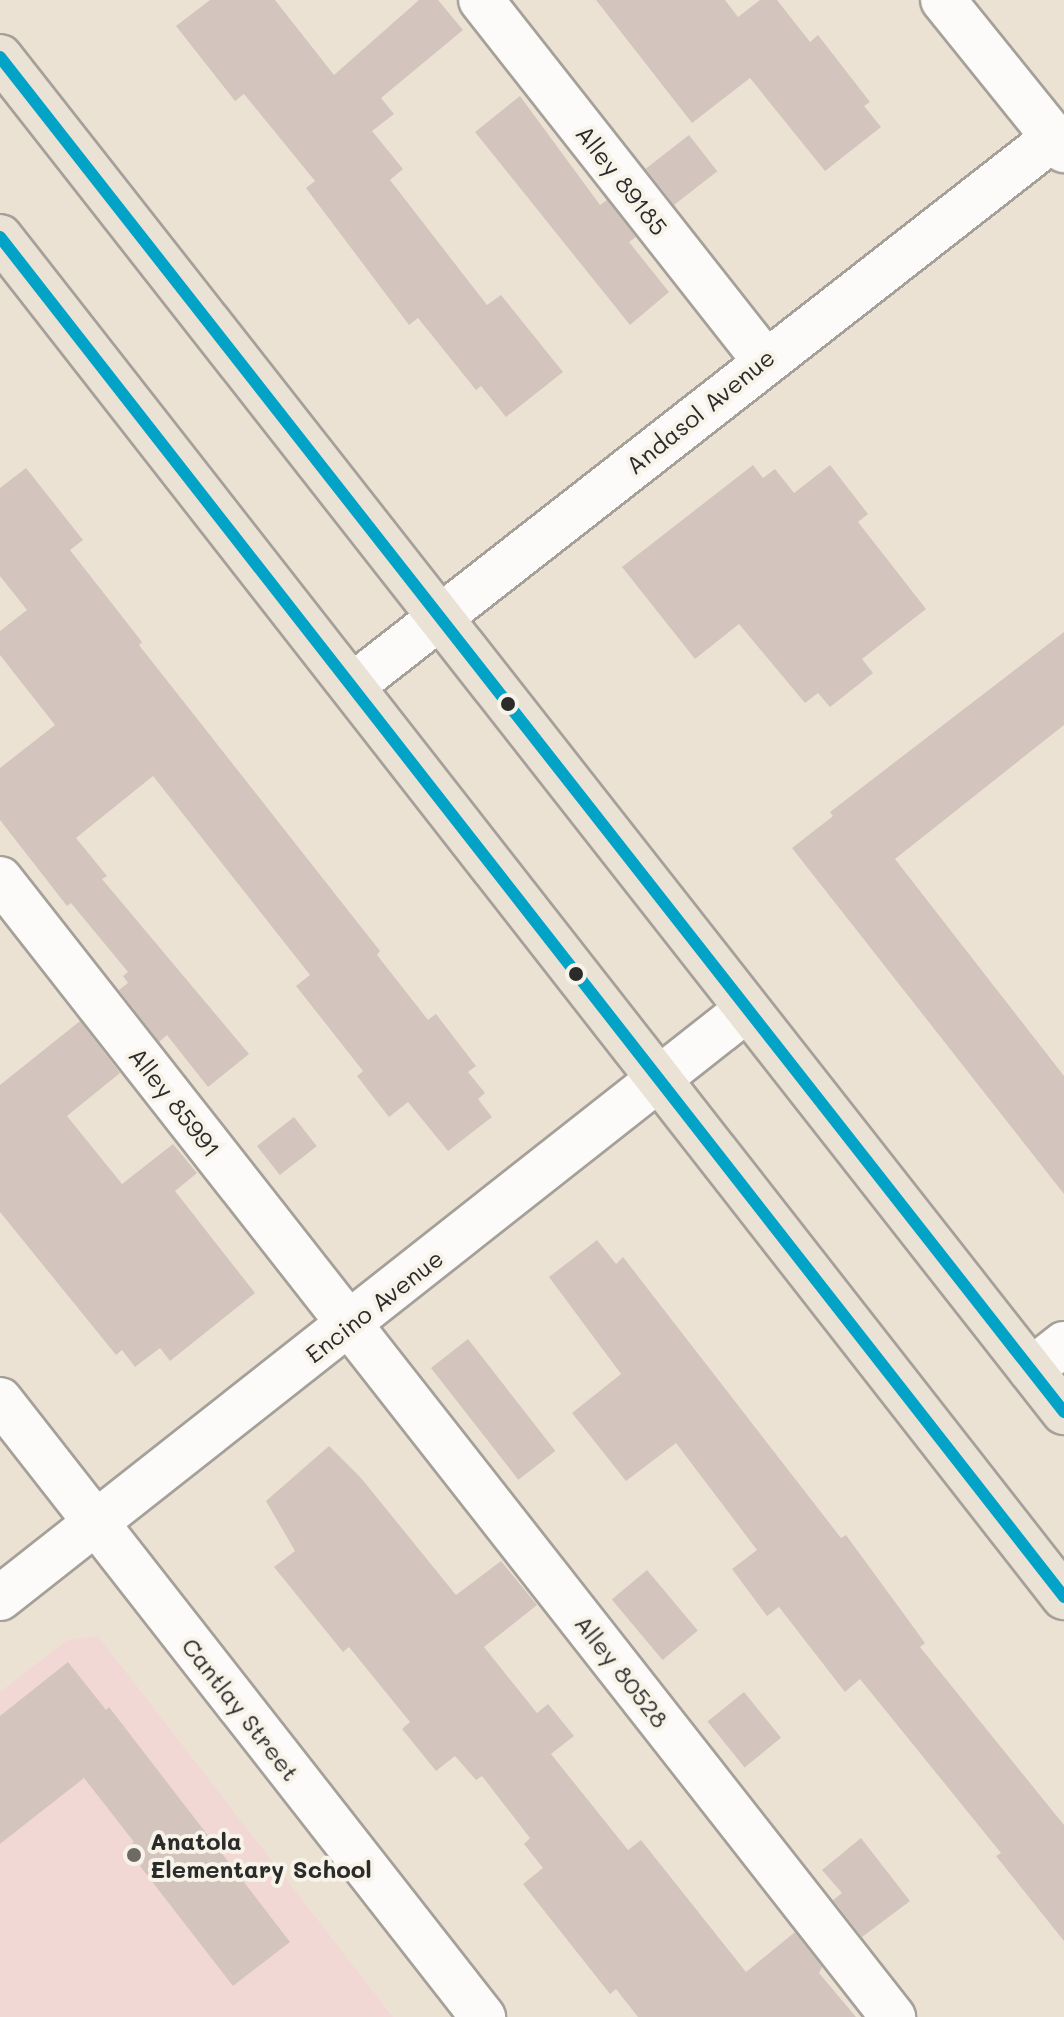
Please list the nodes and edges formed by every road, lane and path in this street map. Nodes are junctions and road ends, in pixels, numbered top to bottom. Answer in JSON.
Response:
{"nodes":[{"id":1,"x":481,"y":0,"type":"edge"},
{"id":2,"x":943,"y":0,"type":"edge"},
{"id":3,"x":0,"y":57,"type":"edge"},
{"id":4,"x":1058,"y":145,"type":"edge"},
{"id":5,"x":0,"y":237,"type":"edge"},
{"id":6,"x":764,"y":359,"type":"junction"},
{"id":7,"x":439,"y":619,"type":"junction"},
{"id":8,"x":352,"y":686,"type":"junction"},
{"id":9,"x":0,"y":879,"type":"edge"},
{"id":10,"x":745,"y":1011,"type":"junction"},
{"id":11,"x":658,"y":1080,"type":"junction"},
{"id":12,"x":349,"y":1325,"type":"junction"},
{"id":13,"x":1048,"y":1357,"type":"edge"},
{"id":14,"x":0,"y":1400,"type":"edge"},
{"id":15,"x":1064,"y":1412,"type":"edge"},
{"id":16,"x":97,"y":1524,"type":"junction"},
{"id":17,"x":1064,"y":1597,"type":"edge"},
{"id":18,"x":0,"y":1598,"type":"edge"},
{"id":19,"x":483,"y":2017,"type":"edge"},
{"id":20,"x":893,"y":2017,"type":"edge"}],
"edges":[{"from":1,"to":6,"type":"street","name":"Alley 89185"},
{"from":2,"to":4,"type":"street"},
{"from":3,"to":7,"type":"main road"},
{"from":4,"to":6,"type":"street","name":"Andasol Avenue"},
{"from":5,"to":8,"type":"main road"},
{"from":6,"to":7,"type":"street","name":"Andasol Avenue"},
{"from":7,"to":8,"type":"street","name":"Andasol Avenue"},
{"from":7,"to":10,"type":"main road"},
{"from":8,"to":11,"type":"main road"},
{"from":9,"to":12,"type":"street","name":"Alley 85991"},
{"from":10,"to":11,"type":"street","name":"Encino Avenue"},
{"from":10,"to":13,"type":"main road"},
{"from":11,"to":12,"type":"street","name":"Encino Avenue"},
{"from":11,"to":17,"type":"main road"},
{"from":12,"to":16,"type":"street","name":"Encino Avenue"},
{"from":12,"to":20,"type":"street","name":"Alley 80528"},
{"from":13,"to":15,"type":"main road"},
{"from":14,"to":16,"type":"street","name":"Cantlay Street"},
{"from":16,"to":18,"type":"street","name":"Encino Avenue"},
{"from":16,"to":19,"type":"street","name":"Cantlay Street"}]}
